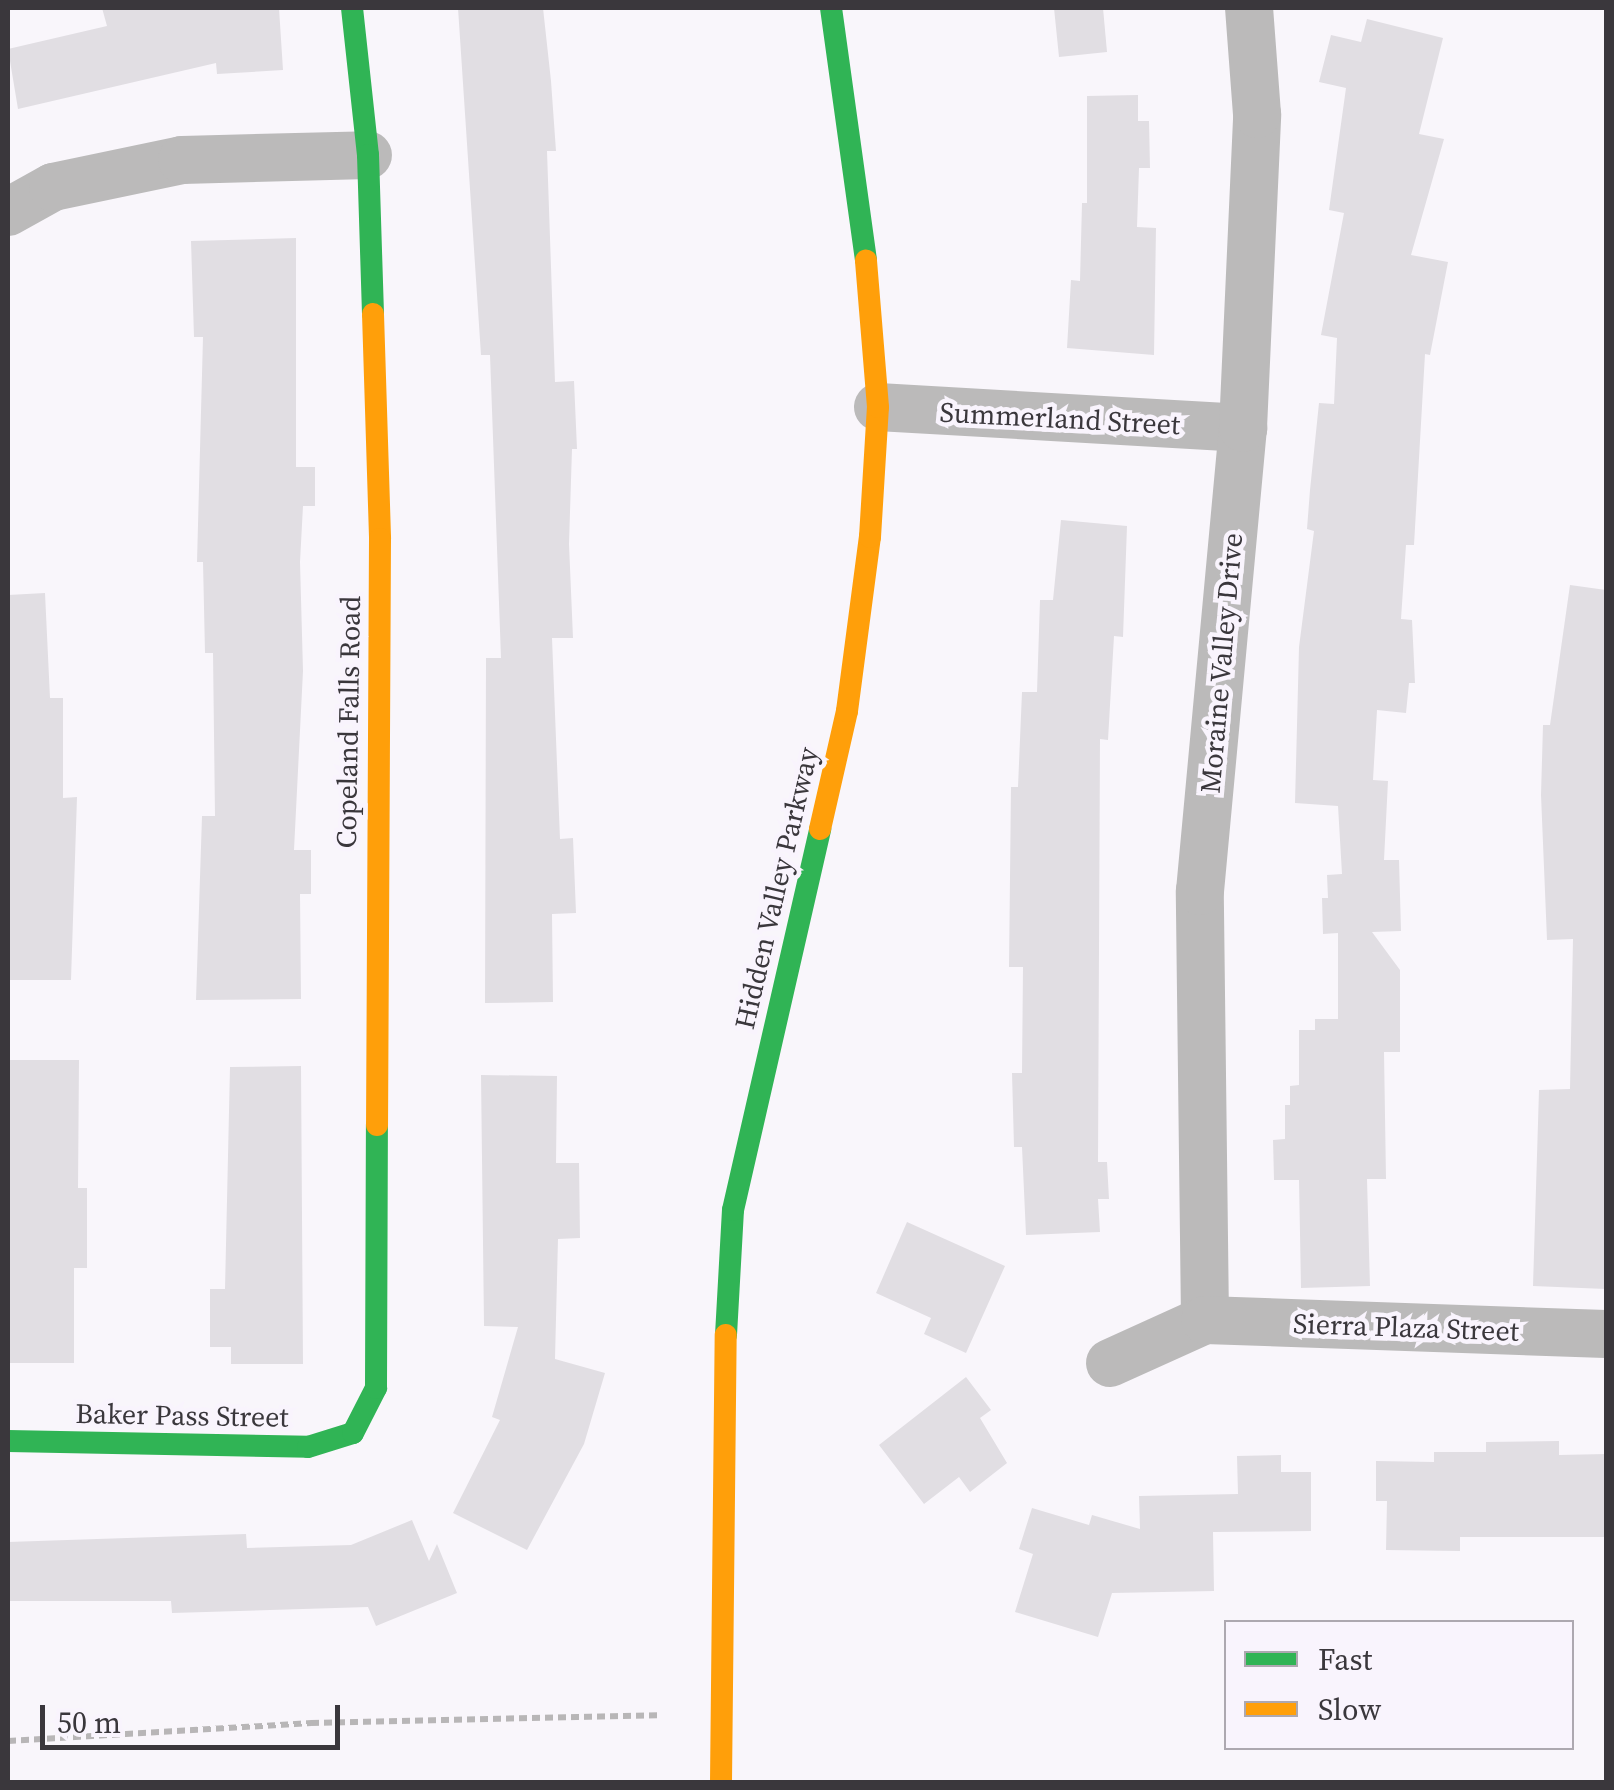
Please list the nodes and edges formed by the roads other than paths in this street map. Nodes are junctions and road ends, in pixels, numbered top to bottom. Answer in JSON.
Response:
{"nodes":[{"id":1,"x":352,"y":8,"type":"edge"},
{"id":2,"x":831,"y":8,"type":"edge"},
{"id":3,"x":1249,"y":8,"type":"edge"},
{"id":4,"x":368,"y":155,"type":"junction"},
{"id":5,"x":8,"y":212,"type":"edge"},
{"id":6,"x":878,"y":407,"type":"junction"},
{"id":7,"x":1243,"y":428,"type":"junction"},
{"id":8,"x":1205,"y":1320,"type":"junction"},
{"id":9,"x":1606,"y":1334,"type":"edge"},
{"id":10,"x":1110,"y":1363,"type":"dead end"},
{"id":11,"x":354,"y":1432,"type":"joint"},
{"id":12,"x":8,"y":1441,"type":"edge"},
{"id":13,"x":722,"y":1782,"type":"edge"}],
"edges":[{"from":1,"to":4,"type":"street","name":"Copeland Falls Road"},
{"from":2,"to":6,"type":"street","name":"Hidden Valley Parkway"},
{"from":3,"to":7,"type":"street","name":"Moraine Valley Drive"},
{"from":4,"to":5,"type":"street"},
{"from":4,"to":11,"type":"street","name":"Copeland Falls Road"},
{"from":6,"to":7,"type":"street","name":"Summerland Street"},
{"from":6,"to":13,"type":"street","name":"Hidden Valley Parkway"},
{"from":7,"to":8,"type":"street","name":"Moraine Valley Drive"},
{"from":8,"to":9,"type":"street","name":"Sierra Plaza Street"},
{"from":8,"to":10,"type":"street"},
{"from":11,"to":12,"type":"street","name":"Baker Pass Street"}]}
